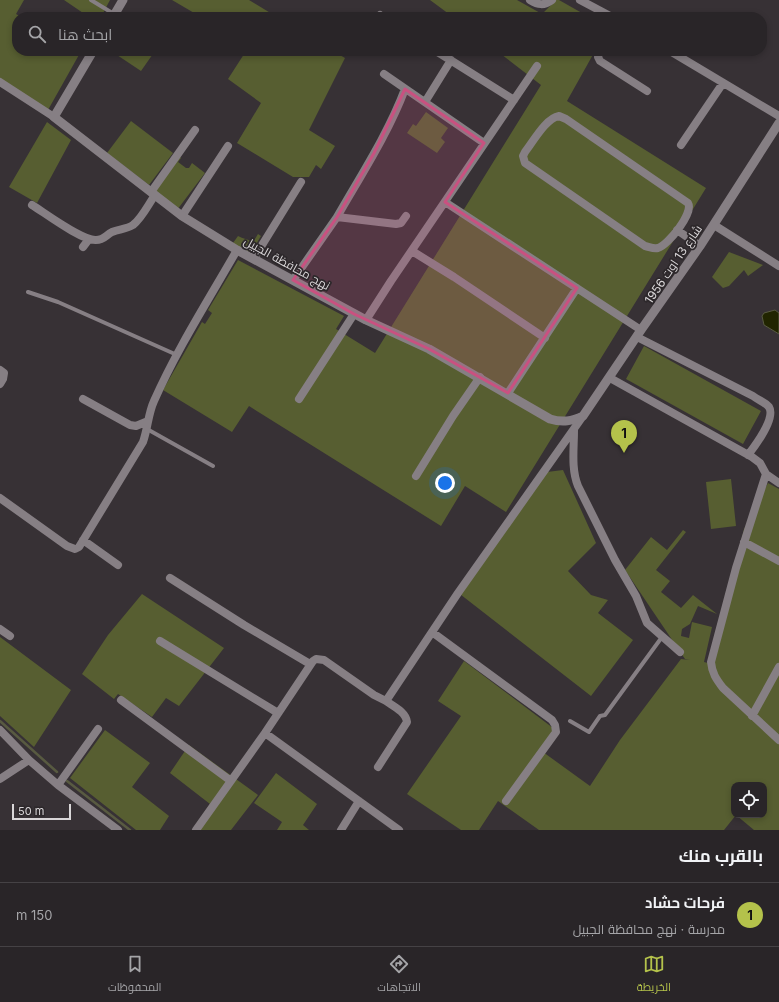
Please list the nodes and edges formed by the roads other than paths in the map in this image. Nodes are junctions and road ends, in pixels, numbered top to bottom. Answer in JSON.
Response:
{"nodes":[{"id":1,"x":91,"y":0,"type":"edge"},
{"id":2,"x":122,"y":0,"type":"edge"},
{"id":3,"x":530,"y":0,"type":"edge"},
{"id":4,"x":552,"y":0,"type":"edge"},
{"id":5,"x":580,"y":0,"type":"edge"},
{"id":6,"x":108,"y":12,"type":"edge"},
{"id":7,"x":115,"y":12,"type":"edge"},
{"id":8,"x":603,"y":12,"type":"edge"},
{"id":9,"x":90,"y":56,"type":"edge"},
{"id":10,"x":444,"y":56,"type":"edge"},
{"id":11,"x":598,"y":56,"type":"edge"},
{"id":12,"x":678,"y":56,"type":"edge"},
{"id":13,"x":451,"y":60,"type":"junction"},
{"id":14,"x":537,"y":66,"type":"dead end"},
{"id":15,"x":384,"y":74,"type":"dead end"},
{"id":16,"x":0,"y":82,"type":"edge"},
{"id":17,"x":723,"y":83,"type":"junction"},
{"id":18,"x":405,"y":89,"type":"junction"},
{"id":19,"x":647,"y":91,"type":"dead end"},
{"id":20,"x":514,"y":100,"type":"junction"},
{"id":21,"x":425,"y":102,"type":"junction"},
{"id":22,"x":779,"y":116,"type":"edge"},
{"id":23,"x":54,"y":117,"type":"junction"},
{"id":24,"x":779,"y":123,"type":"edge"},
{"id":25,"x":195,"y":130,"type":"dead end"},
{"id":26,"x":484,"y":143,"type":"junction"},
{"id":27,"x":681,"y":145,"type":"dead end"},
{"id":28,"x":228,"y":146,"type":"dead end"},
{"id":29,"x":301,"y":182,"type":"dead end"},
{"id":30,"x":153,"y":194,"type":"junction"},
{"id":31,"x":445,"y":202,"type":"junction"},
{"id":32,"x":32,"y":205,"type":"dead end"},
{"id":33,"x":182,"y":216,"type":"junction"},
{"id":34,"x":406,"y":216,"type":"dead end"},
{"id":35,"x":337,"y":217,"type":"junction"},
{"id":36,"x":714,"y":225,"type":"junction"},
{"id":37,"x":677,"y":230,"type":"junction"},
{"id":38,"x":89,"y":239,"type":"junction"},
{"id":39,"x":700,"y":246,"type":"junction"},
{"id":40,"x":83,"y":247,"type":"dead end"},
{"id":41,"x":237,"y":250,"type":"junction"},
{"id":42,"x":412,"y":251,"type":"junction"},
{"id":43,"x":254,"y":258,"type":"junction"},
{"id":44,"x":779,"y":266,"type":"edge"},
{"id":45,"x":293,"y":280,"type":"junction"},
{"id":46,"x":577,"y":288,"type":"junction"},
{"id":47,"x":28,"y":292,"type":"dead end"},
{"id":48,"x":354,"y":314,"type":"junction"},
{"id":49,"x":366,"y":320,"type":"junction"},
{"id":50,"x":639,"y":333,"type":"junction"},
{"id":51,"x":545,"y":338,"type":"junction"},
{"id":52,"x":177,"y":355,"type":"junction"},
{"id":53,"x":0,"y":370,"type":"edge"},
{"id":54,"x":480,"y":377,"type":"junction"},
{"id":55,"x":610,"y":378,"type":"junction"},
{"id":56,"x":0,"y":384,"type":"edge"},
{"id":57,"x":508,"y":393,"type":"junction"},
{"id":58,"x":83,"y":399,"type":"dead end"},
{"id":59,"x":299,"y":399,"type":"dead end"},
{"id":60,"x":584,"y":416,"type":"junction"},
{"id":61,"x":148,"y":425,"type":"junction"},
{"id":62,"x":574,"y":430,"type":"junction"},
{"id":63,"x":748,"y":455,"type":"junction"},
{"id":64,"x":213,"y":466,"type":"dead end"},
{"id":65,"x":766,"y":474,"type":"junction"},
{"id":66,"x":416,"y":476,"type":"dead end"},
{"id":67,"x":779,"y":483,"type":"edge"},
{"id":68,"x":0,"y":498,"type":"edge"},
{"id":69,"x":83,"y":540,"type":"junction"},
{"id":70,"x":744,"y":542,"type":"junction"},
{"id":71,"x":779,"y":561,"type":"edge"},
{"id":72,"x":118,"y":565,"type":"dead end"},
{"id":73,"x":170,"y":578,"type":"dead end"},
{"id":74,"x":0,"y":629,"type":"edge"},
{"id":75,"x":432,"y":632,"type":"junction"},
{"id":76,"x":10,"y":636,"type":"dead end"},
{"id":77,"x":663,"y":637,"type":"junction"},
{"id":78,"x":160,"y":642,"type":"dead end"},
{"id":79,"x":680,"y":652,"type":"dead end"},
{"id":80,"x":310,"y":664,"type":"junction"},
{"id":81,"x":779,"y":667,"type":"edge"},
{"id":82,"x":121,"y":700,"type":"dead end"},
{"id":83,"x":386,"y":701,"type":"junction"},
{"id":84,"x":278,"y":713,"type":"junction"},
{"id":85,"x":752,"y":716,"type":"junction"},
{"id":86,"x":570,"y":721,"type":"dead end"},
{"id":87,"x":98,"y":729,"type":"dead end"},
{"id":88,"x":0,"y":730,"type":"edge"},
{"id":89,"x":265,"y":733,"type":"junction"},
{"id":90,"x":779,"y":740,"type":"edge"},
{"id":91,"x":29,"y":760,"type":"junction"},
{"id":92,"x":378,"y":767,"type":"dead end"},
{"id":93,"x":0,"y":779,"type":"edge"},
{"id":94,"x":231,"y":780,"type":"junction"},
{"id":95,"x":58,"y":785,"type":"junction"},
{"id":96,"x":359,"y":801,"type":"junction"},
{"id":97,"x":506,"y":801,"type":"dead end"},
{"id":98,"x":118,"y":830,"type":"edge"},
{"id":99,"x":196,"y":830,"type":"edge"},
{"id":100,"x":341,"y":830,"type":"edge"},
{"id":101,"x":399,"y":830,"type":"edge"}],
"edges":[{"from":1,"to":6,"type":"lane"},
{"from":2,"to":7,"type":"street"},
{"from":3,"to":4,"type":"street"},
{"from":5,"to":8,"type":"street"},
{"from":9,"to":23,"type":"street"},
{"from":10,"to":13,"type":"street"},
{"from":11,"to":19,"type":"street"},
{"from":12,"to":17,"type":"street"},
{"from":13,"to":20,"type":"street"},
{"from":13,"to":21,"type":"street"},
{"from":14,"to":20,"type":"street"},
{"from":15,"to":18,"type":"street"},
{"from":16,"to":23,"type":"street","name":"نهج محافظة الجبيل"},
{"from":17,"to":22,"type":"street"},
{"from":17,"to":27,"type":"street"},
{"from":18,"to":21,"type":"street"},
{"from":18,"to":35,"type":"street"},
{"from":20,"to":26,"type":"street"},
{"from":21,"to":26,"type":"street"},
{"from":23,"to":30,"type":"street","name":"نهج محافظة الجبيل"},
{"from":24,"to":36,"type":"street","name":"شارع 13 اوت 1956"},
{"from":25,"to":30,"type":"street"},
{"from":26,"to":31,"type":"street"},
{"from":28,"to":33,"type":"street"},
{"from":29,"to":43,"type":"street"},
{"from":30,"to":33,"type":"street","name":"نهج محافظة الجبيل"},
{"from":30,"to":38,"type":"street"},
{"from":31,"to":42,"type":"street"},
{"from":31,"to":46,"type":"street"},
{"from":32,"to":38,"type":"street"},
{"from":33,"to":41,"type":"street","name":"نهج محافظة الجبيل"},
{"from":34,"to":35,"type":"street"},
{"from":35,"to":45,"type":"street"},
{"from":36,"to":39,"type":"street","name":"شارع 13 اوت 1956"},
{"from":36,"to":44,"type":"street"},
{"from":37,"to":37,"type":"street"},
{"from":37,"to":39,"type":"street"},
{"from":38,"to":40,"type":"street"},
{"from":39,"to":50,"type":"street","name":"شارع 13 اوت 1956"},
{"from":41,"to":43,"type":"street","name":"نهج محافظة الجبيل"},
{"from":41,"to":52,"type":"street"},
{"from":42,"to":49,"type":"street"},
{"from":42,"to":51,"type":"street"},
{"from":43,"to":45,"type":"street","name":"نهج محافظة الجبيل"},
{"from":45,"to":48,"type":"street","name":"نهج محافظة الجبيل"},
{"from":46,"to":50,"type":"street"},
{"from":46,"to":51,"type":"street"},
{"from":47,"to":52,"type":"lane"},
{"from":48,"to":49,"type":"street","name":"نهج محافظة الجبيل"},
{"from":48,"to":59,"type":"street"},
{"from":49,"to":54,"type":"street","name":"نهج محافظة الجبيل"},
{"from":50,"to":55,"type":"street","name":"شارع 13 اوت 1956"},
{"from":50,"to":63,"type":"street"},
{"from":51,"to":57,"type":"street"},
{"from":52,"to":61,"type":"street"},
{"from":53,"to":56,"type":"street"},
{"from":54,"to":57,"type":"street","name":"نهج محافظة الجبيل"},
{"from":54,"to":66,"type":"street"},
{"from":55,"to":60,"type":"street","name":"شارع 13 اوت 1956"},
{"from":55,"to":63,"type":"street"},
{"from":57,"to":60,"type":"street","name":"نهج محافظة الجبيل"},
{"from":58,"to":61,"type":"street"},
{"from":60,"to":62,"type":"street"},
{"from":61,"to":64,"type":"lane"},
{"from":61,"to":69,"type":"street"},
{"from":62,"to":75,"type":"street"},
{"from":62,"to":77,"type":"street"},
{"from":63,"to":65,"type":"street"},
{"from":65,"to":67,"type":"street"},
{"from":65,"to":70,"type":"street"},
{"from":68,"to":69,"type":"street"},
{"from":69,"to":72,"type":"street"},
{"from":70,"to":71,"type":"street"},
{"from":70,"to":85,"type":"street"},
{"from":73,"to":80,"type":"street"},
{"from":74,"to":76,"type":"street"},
{"from":75,"to":83,"type":"street"},
{"from":75,"to":97,"type":"street"},
{"from":77,"to":79,"type":"street"},
{"from":77,"to":86,"type":"lane"},
{"from":78,"to":84,"type":"street"},
{"from":80,"to":83,"type":"street"},
{"from":80,"to":84,"type":"street"},
{"from":81,"to":85,"type":"street"},
{"from":82,"to":94,"type":"street"},
{"from":83,"to":92,"type":"street"},
{"from":84,"to":89,"type":"street"},
{"from":85,"to":90,"type":"street"},
{"from":87,"to":95,"type":"street"},
{"from":88,"to":91,"type":"street"},
{"from":89,"to":94,"type":"street"},
{"from":89,"to":96,"type":"street"},
{"from":91,"to":93,"type":"street"},
{"from":91,"to":95,"type":"street"},
{"from":94,"to":99,"type":"street"},
{"from":95,"to":98,"type":"street"},
{"from":96,"to":100,"type":"street"},
{"from":96,"to":101,"type":"street"}]}
